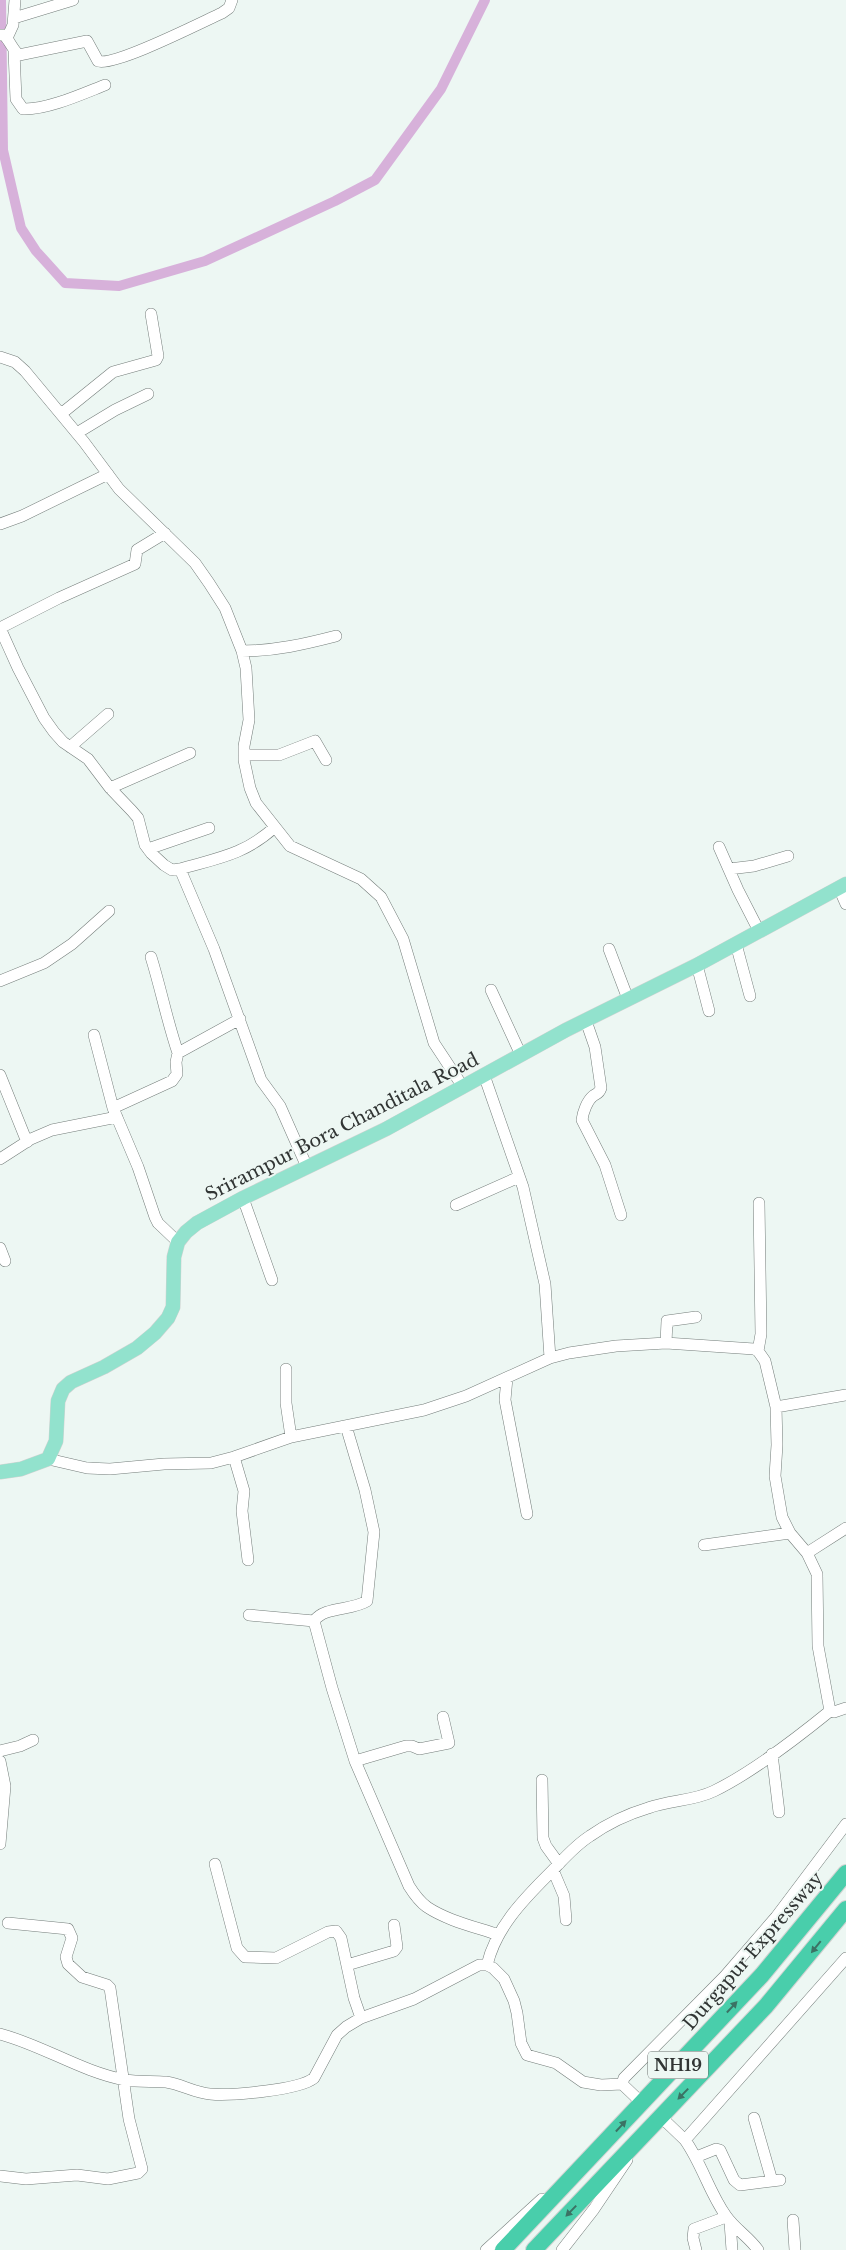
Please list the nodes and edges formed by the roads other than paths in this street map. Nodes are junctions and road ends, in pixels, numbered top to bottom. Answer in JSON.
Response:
{"nodes":[{"id":1,"x":15,"y":0,"type":"edge"},
{"id":2,"x":73,"y":0,"type":"edge"},
{"id":3,"x":232,"y":0,"type":"edge"},
{"id":4,"x":14,"y":18,"type":"junction"},
{"id":5,"x":4,"y":36,"type":"edge"},
{"id":6,"x":14,"y":50,"type":"junction"},
{"id":7,"x":105,"y":85,"type":"dead end"},
{"id":8,"x":151,"y":314,"type":"dead end"},
{"id":9,"x":0,"y":357,"type":"edge"},
{"id":10,"x":148,"y":394,"type":"dead end"},
{"id":11,"x":61,"y":414,"type":"junction"},
{"id":12,"x":77,"y":433,"type":"junction"},
{"id":13,"x":108,"y":474,"type":"junction"},
{"id":14,"x":0,"y":524,"type":"edge"},
{"id":15,"x":165,"y":533,"type":"junction"},
{"id":16,"x":0,"y":628,"type":"edge"},
{"id":17,"x":336,"y":636,"type":"dead end"},
{"id":18,"x":242,"y":651,"type":"junction"},
{"id":19,"x":108,"y":714,"type":"dead end"},
{"id":20,"x":70,"y":747,"type":"junction"},
{"id":21,"x":190,"y":753,"type":"dead end"},
{"id":22,"x":244,"y":755,"type":"junction"},
{"id":23,"x":326,"y":760,"type":"dead end"},
{"id":24,"x":110,"y":788,"type":"junction"},
{"id":25,"x":274,"y":827,"type":"junction"},
{"id":26,"x":209,"y":828,"type":"dead end"},
{"id":27,"x":720,"y":847,"type":"dead end"},
{"id":28,"x":148,"y":850,"type":"junction"},
{"id":29,"x":788,"y":856,"type":"dead end"},
{"id":30,"x":729,"y":869,"type":"junction"},
{"id":31,"x":180,"y":870,"type":"junction"},
{"id":32,"x":842,"y":886,"type":"edge"},
{"id":33,"x":846,"y":904,"type":"edge"},
{"id":34,"x":109,"y":911,"type":"dead end"},
{"id":35,"x":759,"y":931,"type":"junction"},
{"id":36,"x":736,"y":944,"type":"junction"},
{"id":37,"x":609,"y":949,"type":"dead end"},
{"id":38,"x":151,"y":957,"type":"dead end"},
{"id":39,"x":697,"y":965,"type":"junction"},
{"id":40,"x":0,"y":981,"type":"edge"},
{"id":41,"x":491,"y":990,"type":"dead end"},
{"id":42,"x":750,"y":996,"type":"dead end"},
{"id":43,"x":628,"y":999,"type":"junction"},
{"id":44,"x":709,"y":1011,"type":"dead end"},
{"id":45,"x":240,"y":1019,"type":"junction"},
{"id":46,"x":586,"y":1020,"type":"junction"},
{"id":47,"x":94,"y":1036,"type":"dead end"},
{"id":48,"x":178,"y":1053,"type":"junction"},
{"id":49,"x":520,"y":1055,"type":"junction"},
{"id":50,"x":0,"y":1075,"type":"edge"},
{"id":51,"x":484,"y":1075,"type":"junction"},
{"id":52,"x":463,"y":1086,"type":"junction"},
{"id":53,"x":115,"y":1112,"type":"junction"},
{"id":54,"x":28,"y":1142,"type":"junction"},
{"id":55,"x":0,"y":1160,"type":"edge"},
{"id":56,"x":307,"y":1167,"type":"junction"},
{"id":57,"x":519,"y":1177,"type":"junction"},
{"id":58,"x":243,"y":1198,"type":"junction"},
{"id":59,"x":760,"y":1204,"type":"dead end"},
{"id":60,"x":456,"y":1205,"type":"dead end"},
{"id":61,"x":621,"y":1215,"type":"dead end"},
{"id":62,"x":178,"y":1242,"type":"junction"},
{"id":63,"x":0,"y":1248,"type":"edge"},
{"id":64,"x":5,"y":1261,"type":"dead end"},
{"id":65,"x":272,"y":1280,"type":"dead end"},
{"id":66,"x":696,"y":1317,"type":"dead end"},
{"id":67,"x":666,"y":1343,"type":"junction"},
{"id":68,"x":758,"y":1351,"type":"junction"},
{"id":69,"x":550,"y":1358,"type":"junction"},
{"id":70,"x":286,"y":1370,"type":"dead end"},
{"id":71,"x":507,"y":1378,"type":"junction"},
{"id":72,"x":846,"y":1395,"type":"edge"},
{"id":73,"x":776,"y":1407,"type":"junction"},
{"id":74,"x":346,"y":1426,"type":"junction"},
{"id":75,"x":291,"y":1437,"type":"junction"},
{"id":76,"x":234,"y":1457,"type":"junction"},
{"id":77,"x":48,"y":1459,"type":"junction"},
{"id":78,"x":0,"y":1472,"type":"edge"},
{"id":79,"x":527,"y":1514,"type":"dead end"},
{"id":80,"x":846,"y":1528,"type":"edge"},
{"id":81,"x":790,"y":1534,"type":"junction"},
{"id":82,"x":704,"y":1545,"type":"dead end"},
{"id":83,"x":807,"y":1553,"type":"junction"},
{"id":84,"x":248,"y":1560,"type":"dead end"},
{"id":85,"x":249,"y":1615,"type":"dead end"},
{"id":86,"x":314,"y":1621,"type":"junction"},
{"id":87,"x":846,"y":1708,"type":"edge"},
{"id":88,"x":830,"y":1711,"type":"junction"},
{"id":89,"x":443,"y":1717,"type":"dead end"},
{"id":90,"x":34,"y":1740,"type":"dead end"},
{"id":91,"x":0,"y":1751,"type":"edge"},
{"id":92,"x":772,"y":1754,"type":"junction"},
{"id":93,"x":0,"y":1761,"type":"edge"},
{"id":94,"x":355,"y":1761,"type":"junction"},
{"id":95,"x":542,"y":1780,"type":"dead end"},
{"id":96,"x":779,"y":1812,"type":"dead end"},
{"id":97,"x":846,"y":1824,"type":"edge"},
{"id":98,"x":0,"y":1844,"type":"edge"},
{"id":99,"x":215,"y":1864,"type":"dead end"},
{"id":100,"x":556,"y":1867,"type":"junction"},
{"id":101,"x":846,"y":1873,"type":"edge"},
{"id":102,"x":846,"y":1909,"type":"edge"},
{"id":103,"x":566,"y":1920,"type":"dead end"},
{"id":104,"x":8,"y":1923,"type":"dead end"},
{"id":105,"x":394,"y":1925,"type":"dead end"},
{"id":106,"x":499,"y":1935,"type":"junction"},
{"id":107,"x":846,"y":1958,"type":"edge"},
{"id":108,"x":347,"y":1964,"type":"junction"},
{"id":109,"x":487,"y":1965,"type":"junction"},
{"id":110,"x":361,"y":2018,"type":"junction"},
{"id":111,"x":0,"y":2034,"type":"edge"},
{"id":112,"x":125,"y":2080,"type":"junction"},
{"id":113,"x":622,"y":2084,"type":"junction"},
{"id":114,"x":642,"y":2103,"type":"junction"},
{"id":115,"x":660,"y":2117,"type":"junction"},
{"id":116,"x":754,"y":2118,"type":"dead end"},
{"id":117,"x":643,"y":2136,"type":"junction"},
{"id":118,"x":685,"y":2140,"type":"junction"},
{"id":119,"x":596,"y":2153,"type":"junction"},
{"id":120,"x":696,"y":2157,"type":"junction"},
{"id":121,"x":0,"y":2176,"type":"edge"},
{"id":122,"x":728,"y":2219,"type":"junction"},
{"id":123,"x":793,"y":2220,"type":"dead end"},
{"id":124,"x":486,"y":2250,"type":"edge"},
{"id":125,"x":503,"y":2250,"type":"edge"},
{"id":126,"x":534,"y":2250,"type":"edge"},
{"id":127,"x":562,"y":2250,"type":"edge"},
{"id":128,"x":696,"y":2250,"type":"edge"},
{"id":129,"x":732,"y":2250,"type":"edge"},
{"id":130,"x":758,"y":2250,"type":"edge"},
{"id":131,"x":795,"y":2250,"type":"edge"}],
"edges":[{"from":1,"to":4,"type":"street"},
{"from":2,"to":4,"type":"street"},
{"from":3,"to":6,"type":"street"},
{"from":4,"to":5,"type":"street"},
{"from":5,"to":6,"type":"street"},
{"from":6,"to":7,"type":"street"},
{"from":8,"to":11,"type":"street"},
{"from":9,"to":11,"type":"street"},
{"from":10,"to":12,"type":"street"},
{"from":11,"to":12,"type":"street"},
{"from":12,"to":13,"type":"street"},
{"from":13,"to":14,"type":"street"},
{"from":13,"to":15,"type":"street"},
{"from":15,"to":16,"type":"street"},
{"from":15,"to":18,"type":"street"},
{"from":16,"to":20,"type":"street"},
{"from":17,"to":18,"type":"street"},
{"from":18,"to":22,"type":"street"},
{"from":19,"to":20,"type":"street"},
{"from":20,"to":24,"type":"street"},
{"from":21,"to":24,"type":"street"},
{"from":22,"to":23,"type":"street"},
{"from":22,"to":25,"type":"street"},
{"from":24,"to":28,"type":"street"},
{"from":25,"to":31,"type":"street"},
{"from":25,"to":52,"type":"street"},
{"from":26,"to":28,"type":"street"},
{"from":27,"to":30,"type":"street"},
{"from":28,"to":31,"type":"street"},
{"from":29,"to":30,"type":"street"},
{"from":30,"to":35,"type":"street"},
{"from":31,"to":45,"type":"street"},
{"from":32,"to":33,"type":"street"},
{"from":32,"to":35,"type":"main road","name":"Srirampur Bora Chanditala Road"},
{"from":34,"to":40,"type":"street"},
{"from":35,"to":36,"type":"main road","name":"Srirampur Bora Chanditala Road"},
{"from":36,"to":39,"type":"main road","name":"Srirampur Bora Chanditala Road"},
{"from":36,"to":42,"type":"street"},
{"from":37,"to":43,"type":"street"},
{"from":38,"to":48,"type":"street"},
{"from":39,"to":43,"type":"main road","name":"Srirampur Bora Chanditala Road"},
{"from":39,"to":44,"type":"street"},
{"from":41,"to":49,"type":"street"},
{"from":43,"to":46,"type":"main road","name":"Srirampur Bora Chanditala Road"},
{"from":45,"to":48,"type":"street"},
{"from":45,"to":56,"type":"street"},
{"from":46,"to":49,"type":"main road","name":"Srirampur Bora Chanditala Road"},
{"from":46,"to":61,"type":"street"},
{"from":47,"to":53,"type":"street"},
{"from":48,"to":53,"type":"street"},
{"from":49,"to":51,"type":"main road","name":"Srirampur Bora Chanditala Road"},
{"from":50,"to":54,"type":"street"},
{"from":51,"to":52,"type":"main road","name":"Srirampur Bora Chanditala Road"},
{"from":51,"to":57,"type":"street"},
{"from":52,"to":56,"type":"main road","name":"Srirampur Bora Chanditala Road"},
{"from":53,"to":54,"type":"street"},
{"from":53,"to":62,"type":"street"},
{"from":54,"to":55,"type":"street"},
{"from":56,"to":58,"type":"main road","name":"Srirampur Bora Chanditala Road"},
{"from":57,"to":60,"type":"street"},
{"from":57,"to":69,"type":"street"},
{"from":58,"to":62,"type":"main road","name":"Srirampur Bora Chanditala Road"},
{"from":58,"to":65,"type":"street"},
{"from":59,"to":68,"type":"street"},
{"from":62,"to":77,"type":"main road"},
{"from":63,"to":64,"type":"street"},
{"from":66,"to":67,"type":"street"},
{"from":67,"to":68,"type":"street"},
{"from":67,"to":69,"type":"street"},
{"from":68,"to":73,"type":"street"},
{"from":69,"to":71,"type":"street"},
{"from":70,"to":75,"type":"street"},
{"from":71,"to":74,"type":"street"},
{"from":71,"to":79,"type":"street"},
{"from":72,"to":73,"type":"street"},
{"from":73,"to":81,"type":"street"},
{"from":74,"to":75,"type":"street"},
{"from":74,"to":86,"type":"street"},
{"from":75,"to":76,"type":"street"},
{"from":76,"to":77,"type":"street"},
{"from":76,"to":84,"type":"street"},
{"from":77,"to":78,"type":"main road"},
{"from":80,"to":83,"type":"street"},
{"from":81,"to":82,"type":"street"},
{"from":81,"to":83,"type":"street"},
{"from":83,"to":88,"type":"street"},
{"from":85,"to":86,"type":"street"},
{"from":86,"to":94,"type":"street"},
{"from":87,"to":88,"type":"street"},
{"from":88,"to":92,"type":"street"},
{"from":89,"to":94,"type":"street"},
{"from":90,"to":91,"type":"street"},
{"from":92,"to":96,"type":"street"},
{"from":92,"to":100,"type":"street"},
{"from":93,"to":98,"type":"street"},
{"from":94,"to":106,"type":"street"},
{"from":95,"to":100,"type":"street"},
{"from":97,"to":113,"type":"street"},
{"from":99,"to":108,"type":"street"},
{"from":100,"to":103,"type":"street"},
{"from":100,"to":106,"type":"street"},
{"from":114,"to":101,"type":"highway","name":"Durgapur Expressway","number":"NH19","one_way":true},
{"from":102,"to":115,"type":"highway","number":"NH19","one_way":true},
{"from":104,"to":112,"type":"street"},
{"from":105,"to":108,"type":"street"},
{"from":106,"to":109,"type":"street"},
{"from":107,"to":118,"type":"street"},
{"from":108,"to":110,"type":"street"},
{"from":109,"to":110,"type":"street"},
{"from":109,"to":113,"type":"street"},
{"from":110,"to":112,"type":"street"},
{"from":111,"to":112,"type":"street"},
{"from":112,"to":121,"type":"street"},
{"from":113,"to":114,"type":"street"},
{"from":119,"to":114,"type":"highway","name":"Durgapur Expressway","number":"NH19","one_way":true},
{"from":115,"to":117,"type":"highway","number":"NH19"},
{"from":115,"to":118,"type":"street"},
{"from":116,"to":120,"type":"street"},
{"from":117,"to":126,"type":"highway","number":"NH19","one_way":true},
{"from":117,"to":127,"type":"street"},
{"from":118,"to":120,"type":"street"},
{"from":119,"to":124,"type":"street"},
{"from":119,"to":125,"type":"highway","name":"Durgapur Expressway","number":"NH19"},
{"from":120,"to":122,"type":"street"},
{"from":122,"to":128,"type":"street"},
{"from":122,"to":129,"type":"street"},
{"from":122,"to":130,"type":"street"},
{"from":123,"to":131,"type":"street"}]}
